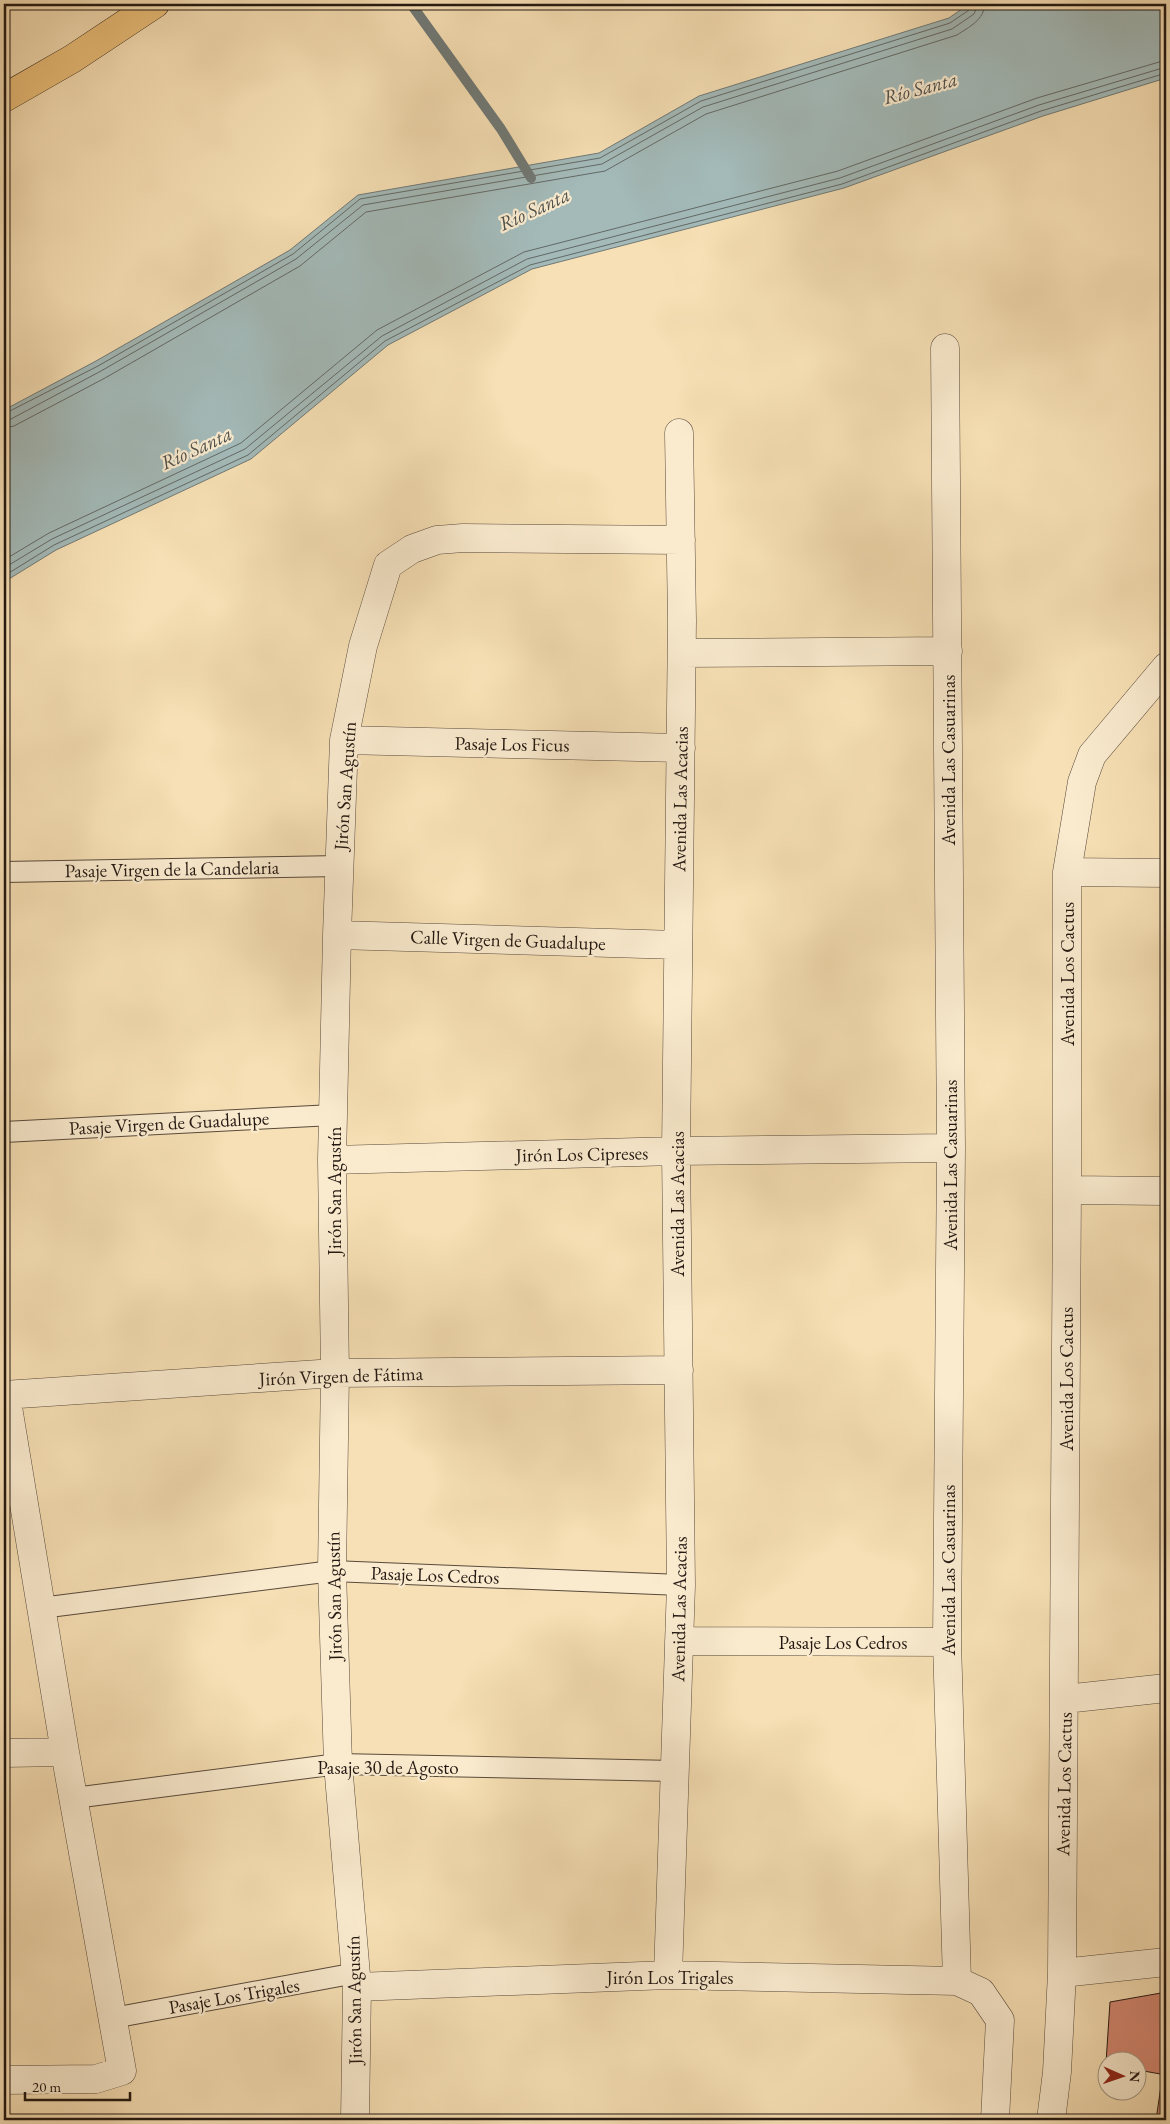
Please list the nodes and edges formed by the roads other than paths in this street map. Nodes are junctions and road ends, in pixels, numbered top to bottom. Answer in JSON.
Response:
{"nodes":[{"id":1,"x":155,"y":4,"type":"edge"},
{"id":2,"x":4,"y":98,"type":"edge"},
{"id":3,"x":945,"y":348,"type":"dead end"},
{"id":4,"x":679,"y":433,"type":"dead end"},
{"id":5,"x":681,"y":540,"type":"junction"},
{"id":6,"x":948,"y":651,"type":"junction"},
{"id":7,"x":682,"y":653,"type":"junction"},
{"id":8,"x":1166,"y":668,"type":"edge"},
{"id":9,"x":344,"y":740,"type":"junction"},
{"id":10,"x":681,"y":748,"type":"junction"},
{"id":11,"x":340,"y":866,"type":"junction"},
{"id":12,"x":4,"y":872,"type":"edge"},
{"id":13,"x":1067,"y":872,"type":"junction"},
{"id":14,"x":1166,"y":873,"type":"edge"},
{"id":15,"x":337,"y":935,"type":"junction"},
{"id":16,"x":678,"y":945,"type":"junction"},
{"id":17,"x":334,"y":1115,"type":"junction"},
{"id":18,"x":4,"y":1132,"type":"edge"},
{"id":19,"x":951,"y":1148,"type":"junction"},
{"id":20,"x":676,"y":1152,"type":"junction"},
{"id":21,"x":332,"y":1160,"type":"junction"},
{"id":22,"x":1067,"y":1190,"type":"junction"},
{"id":23,"x":1166,"y":1191,"type":"edge"},
{"id":24,"x":679,"y":1370,"type":"junction"},
{"id":25,"x":335,"y":1373,"type":"junction"},
{"id":26,"x":5,"y":1395,"type":"edge"},
{"id":27,"x":332,"y":1570,"type":"junction"},
{"id":28,"x":681,"y":1585,"type":"junction"},
{"id":29,"x":41,"y":1608,"type":"junction"},
{"id":30,"x":679,"y":1641,"type":"junction"},
{"id":31,"x":947,"y":1642,"type":"junction"},
{"id":32,"x":1166,"y":1688,"type":"edge"},
{"id":33,"x":1065,"y":1699,"type":"junction"},
{"id":34,"x":65,"y":1752,"type":"junction"},
{"id":35,"x":4,"y":1753,"type":"edge"},
{"id":36,"x":338,"y":1764,"type":"junction"},
{"id":37,"x":675,"y":1770,"type":"junction"},
{"id":38,"x":74,"y":1798,"type":"junction"},
{"id":39,"x":1166,"y":1962,"type":"edge"},
{"id":40,"x":1062,"y":1973,"type":"junction"},
{"id":41,"x":668,"y":1975,"type":"junction"},
{"id":42,"x":357,"y":1980,"type":"junction"},
{"id":43,"x":969,"y":1987,"type":"junction"},
{"id":44,"x":113,"y":2018,"type":"junction"},
{"id":45,"x":4,"y":2080,"type":"edge"},
{"id":46,"x":355,"y":2120,"type":"edge"},
{"id":47,"x":995,"y":2120,"type":"edge"},
{"id":48,"x":1051,"y":2120,"type":"edge"}],
"edges":[{"from":1,"to":2,"type":"main road"},
{"from":3,"to":6,"type":"street","name":"Avenida Las Casuarinas"},
{"from":4,"to":5,"type":"street","name":"Avenida Las Acacias"},
{"from":5,"to":7,"type":"street","name":"Avenida Las Acacias"},
{"from":5,"to":9,"type":"street","name":"Jirón San Agustín"},
{"from":6,"to":7,"type":"street"},
{"from":6,"to":19,"type":"street","name":"Avenida Las Casuarinas"},
{"from":7,"to":10,"type":"street","name":"Avenida Las Acacias"},
{"from":8,"to":13,"type":"street","name":"Avenida Los Cactus"},
{"from":9,"to":10,"type":"street","name":"Pasaje Los Ficus"},
{"from":9,"to":11,"type":"street","name":"Jirón San Agustín"},
{"from":10,"to":16,"type":"street","name":"Avenida Las Acacias"},
{"from":11,"to":12,"type":"lane","name":"Pasaje Virgen de la Candelaria"},
{"from":11,"to":15,"type":"street","name":"Jirón San Agustín"},
{"from":13,"to":14,"type":"street"},
{"from":13,"to":22,"type":"street","name":"Avenida Los Cactus"},
{"from":15,"to":16,"type":"street","name":"Calle Virgen de Guadalupe"},
{"from":15,"to":17,"type":"street","name":"Jirón San Agustín"},
{"from":16,"to":20,"type":"street","name":"Avenida Las Acacias"},
{"from":17,"to":18,"type":"lane","name":"Pasaje Virgen de Guadalupe"},
{"from":17,"to":21,"type":"street","name":"Jirón San Agustín"},
{"from":19,"to":20,"type":"street","name":"Jirón Los Cipreses"},
{"from":19,"to":31,"type":"street","name":"Avenida Las Casuarinas"},
{"from":20,"to":21,"type":"street","name":"Jirón Los Cipreses"},
{"from":20,"to":24,"type":"street","name":"Avenida Las Acacias"},
{"from":21,"to":25,"type":"street","name":"Jirón San Agustín"},
{"from":22,"to":23,"type":"street"},
{"from":22,"to":33,"type":"street","name":"Avenida Los Cactus"},
{"from":24,"to":25,"type":"street","name":"Jirón Virgen de Fátima"},
{"from":24,"to":28,"type":"street","name":"Avenida Las Acacias"},
{"from":25,"to":26,"type":"street","name":"Jirón Virgen de Fátima"},
{"from":25,"to":27,"type":"street","name":"Jirón San Agustín"},
{"from":26,"to":29,"type":"street"},
{"from":27,"to":28,"type":"lane","name":"Pasaje Los Cedros"},
{"from":27,"to":29,"type":"lane","name":"Pasaje Los Cedros"},
{"from":27,"to":36,"type":"street","name":"Jirón San Agustín"},
{"from":28,"to":30,"type":"street","name":"Avenida Las Acacias"},
{"from":29,"to":34,"type":"street"},
{"from":30,"to":31,"type":"street","name":"Pasaje Los Cedros"},
{"from":30,"to":37,"type":"street","name":"Avenida Las Acacias"},
{"from":31,"to":43,"type":"street","name":"Avenida Las Casuarinas"},
{"from":32,"to":33,"type":"street"},
{"from":33,"to":40,"type":"street","name":"Avenida Los Cactus"},
{"from":34,"to":35,"type":"street"},
{"from":34,"to":38,"type":"street"},
{"from":36,"to":37,"type":"lane","name":"Pasaje 30 de Agosto"},
{"from":36,"to":38,"type":"lane","name":"Pasaje 30 de Agosto"},
{"from":36,"to":42,"type":"street","name":"Jirón San Agustín"},
{"from":37,"to":41,"type":"street","name":"Avenida Las Acacias"},
{"from":38,"to":44,"type":"street"},
{"from":39,"to":40,"type":"street"},
{"from":40,"to":48,"type":"street","name":"Avenida Los Cactus"},
{"from":41,"to":42,"type":"street","name":"Jirón Los Trigales"},
{"from":41,"to":43,"type":"street","name":"Jirón Los Trigales"},
{"from":42,"to":44,"type":"lane","name":"Pasaje Los Trigales"},
{"from":42,"to":46,"type":"street","name":"Jirón San Agustín"},
{"from":43,"to":47,"type":"street"},
{"from":44,"to":45,"type":"street"}]}
